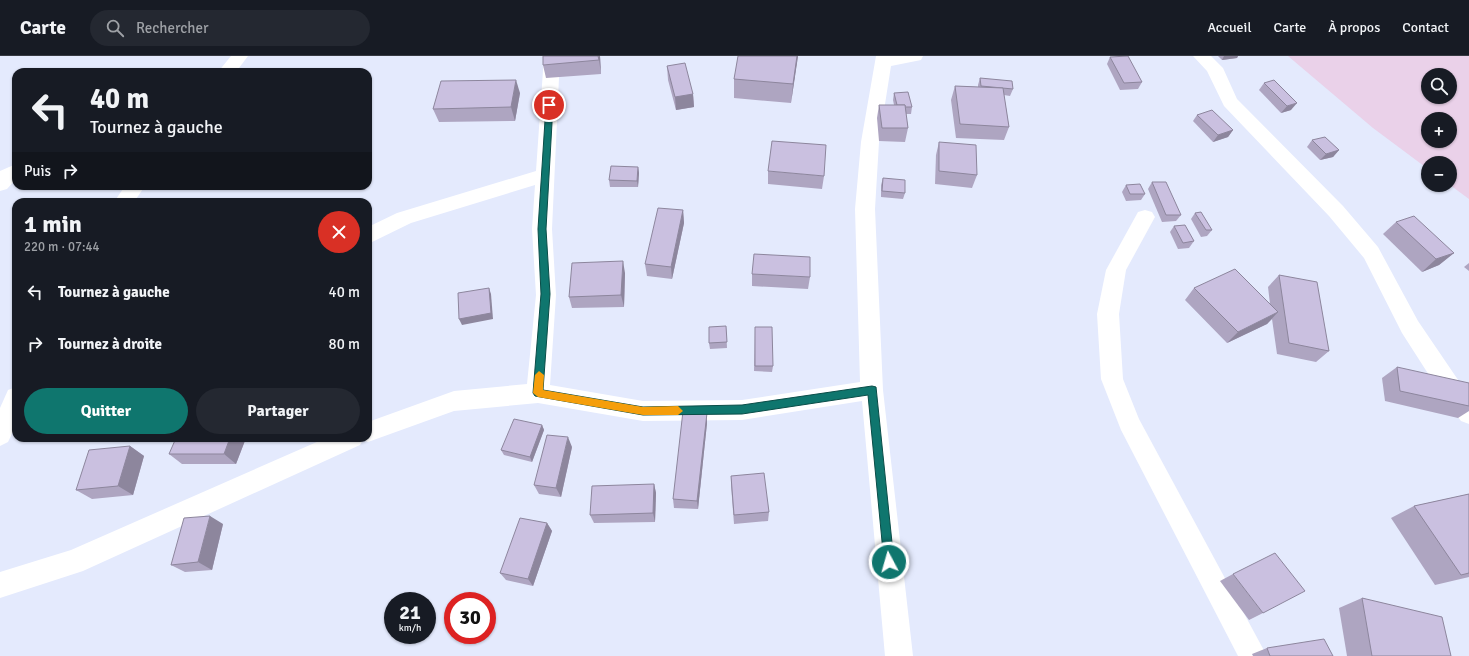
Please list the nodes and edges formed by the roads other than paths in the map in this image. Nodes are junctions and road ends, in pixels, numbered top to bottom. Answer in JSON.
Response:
{"nodes":[{"id":1,"x":240,"y":56,"type":"edge"},
{"id":2,"x":552,"y":56,"type":"edge"},
{"id":3,"x":916,"y":56,"type":"edge"},
{"id":4,"x":1201,"y":56,"type":"edge"},
{"id":5,"x":884,"y":59,"type":"edge"},
{"id":6,"x":230,"y":68,"type":"edge"},
{"id":7,"x":12,"y":173,"type":"edge"},
{"id":8,"x":544,"y":175,"type":"junction"},
{"id":9,"x":0,"y":184,"type":"edge"},
{"id":10,"x":1145,"y":218,"type":"dead end"},
{"id":11,"x":372,"y":234,"type":"edge"},
{"id":12,"x":872,"y":390,"type":"junction"},
{"id":13,"x":538,"y":393,"type":"junction"},
{"id":14,"x":12,"y":406,"type":"edge"},
{"id":15,"x":1469,"y":414,"type":"edge"},
{"id":16,"x":372,"y":431,"type":"edge"},
{"id":17,"x":0,"y":435,"type":"edge"},
{"id":18,"x":343,"y":442,"type":"edge"},
{"id":19,"x":0,"y":585,"type":"edge"},
{"id":20,"x":898,"y":656,"type":"edge"},
{"id":21,"x":1253,"y":656,"type":"edge"}],
"edges":[{"from":1,"to":6,"type":"street"},
{"from":2,"to":8,"type":"street"},
{"from":3,"to":5,"type":"street"},
{"from":4,"to":15,"type":"street"},
{"from":5,"to":12,"type":"street"},
{"from":7,"to":9,"type":"street"},
{"from":8,"to":11,"type":"street"},
{"from":8,"to":13,"type":"street"},
{"from":10,"to":21,"type":"street"},
{"from":12,"to":13,"type":"street"},
{"from":12,"to":20,"type":"street"},
{"from":13,"to":16,"type":"street"},
{"from":14,"to":17,"type":"street"},
{"from":18,"to":19,"type":"street"}]}
